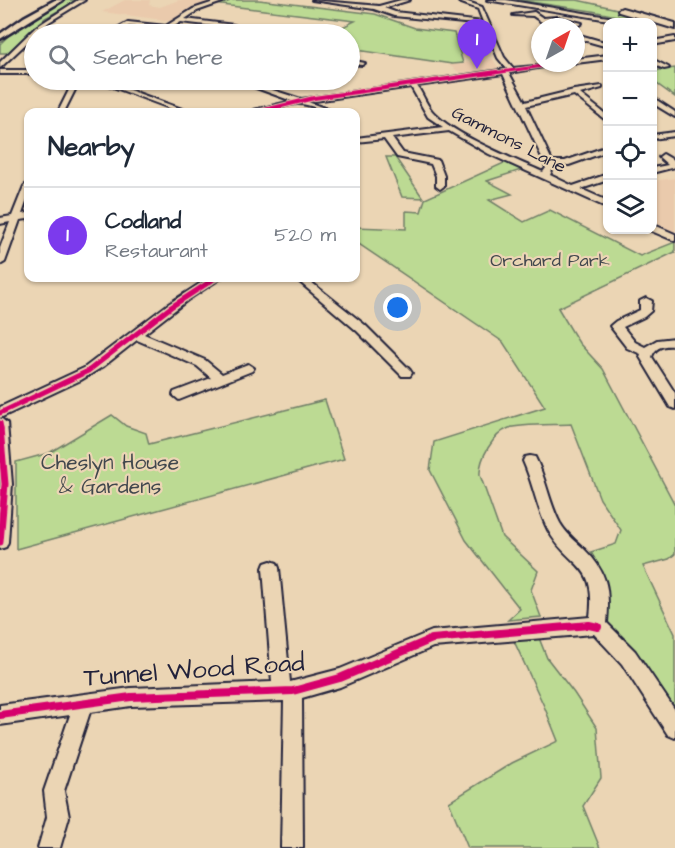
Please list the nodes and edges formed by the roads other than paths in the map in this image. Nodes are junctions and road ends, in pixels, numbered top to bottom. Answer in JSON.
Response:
{"nodes":[{"id":1,"x":60,"y":0,"type":"edge"},
{"id":2,"x":82,"y":0,"type":"edge"},
{"id":3,"x":225,"y":0,"type":"edge"},
{"id":4,"x":315,"y":0,"type":"edge"},
{"id":5,"x":407,"y":0,"type":"edge"},
{"id":6,"x":490,"y":0,"type":"edge"},
{"id":7,"x":506,"y":0,"type":"edge"},
{"id":8,"x":343,"y":2,"type":"edge"},
{"id":9,"x":462,"y":2,"type":"dead end"},
{"id":10,"x":634,"y":3,"type":"dead end"},
{"id":11,"x":614,"y":7,"type":"dead end"},
{"id":12,"x":379,"y":8,"type":"junction"},
{"id":13,"x":516,"y":15,"type":"dead end"},
{"id":14,"x":211,"y":16,"type":"dead end"},
{"id":15,"x":541,"y":18,"type":"edge"},
{"id":16,"x":608,"y":18,"type":"edge"},
{"id":17,"x":619,"y":18,"type":"edge"},
{"id":18,"x":603,"y":19,"type":"edge"},
{"id":19,"x":179,"y":20,"type":"junction"},
{"id":20,"x":194,"y":22,"type":"junction"},
{"id":21,"x":306,"y":23,"type":"dead end"},
{"id":22,"x":41,"y":24,"type":"edge"},
{"id":23,"x":174,"y":24,"type":"edge"},
{"id":24,"x":225,"y":24,"type":"edge"},
{"id":25,"x":311,"y":24,"type":"edge"},
{"id":26,"x":487,"y":24,"type":"junction"},
{"id":27,"x":657,"y":27,"type":"edge"},
{"id":28,"x":675,"y":29,"type":"edge"},
{"id":29,"x":0,"y":38,"type":"edge"},
{"id":30,"x":585,"y":38,"type":"edge"},
{"id":31,"x":603,"y":38,"type":"edge"},
{"id":32,"x":675,"y":39,"type":"edge"},
{"id":33,"x":24,"y":41,"type":"edge"},
{"id":34,"x":597,"y":41,"type":"junction"},
{"id":35,"x":657,"y":42,"type":"edge"},
{"id":36,"x":603,"y":43,"type":"edge"},
{"id":37,"x":675,"y":47,"type":"edge"},
{"id":38,"x":657,"y":50,"type":"edge"},
{"id":39,"x":603,"y":58,"type":"edge"},
{"id":40,"x":592,"y":59,"type":"junction"},
{"id":41,"x":585,"y":60,"type":"edge"},
{"id":42,"x":600,"y":64,"type":"dead end"},
{"id":43,"x":657,"y":64,"type":"edge"},
{"id":44,"x":0,"y":66,"type":"edge"},
{"id":45,"x":531,"y":67,"type":"edge"},
{"id":46,"x":666,"y":68,"type":"dead end"},
{"id":47,"x":508,"y":70,"type":"junction"},
{"id":48,"x":0,"y":72,"type":"edge"},
{"id":49,"x":24,"y":72,"type":"edge"},
{"id":50,"x":413,"y":84,"type":"junction"},
{"id":51,"x":600,"y":87,"type":"dead end"},
{"id":52,"x":72,"y":90,"type":"edge"},
{"id":53,"x":125,"y":90,"type":"edge"},
{"id":54,"x":266,"y":90,"type":"edge"},
{"id":55,"x":574,"y":92,"type":"junction"},
{"id":56,"x":304,"y":102,"type":"junction"},
{"id":57,"x":657,"y":102,"type":"edge"},
{"id":58,"x":522,"y":105,"type":"junction"},
{"id":59,"x":63,"y":108,"type":"edge"},
{"id":60,"x":175,"y":108,"type":"edge"},
{"id":61,"x":276,"y":108,"type":"edge"},
{"id":62,"x":321,"y":108,"type":"edge"},
{"id":63,"x":675,"y":115,"type":"edge"},
{"id":64,"x":603,"y":116,"type":"edge"},
{"id":65,"x":450,"y":129,"type":"junction"},
{"id":66,"x":675,"y":134,"type":"edge"},
{"id":67,"x":387,"y":136,"type":"junction"},
{"id":68,"x":657,"y":136,"type":"edge"},
{"id":69,"x":360,"y":139,"type":"edge"},
{"id":70,"x":603,"y":150,"type":"edge"},
{"id":71,"x":663,"y":158,"type":"dead end"},
{"id":72,"x":549,"y":164,"type":"junction"},
{"id":73,"x":657,"y":170,"type":"edge"},
{"id":74,"x":545,"y":176,"type":"junction"},
{"id":75,"x":603,"y":179,"type":"edge"},
{"id":76,"x":440,"y":186,"type":"dead end"},
{"id":77,"x":572,"y":189,"type":"junction"},
{"id":78,"x":603,"y":203,"type":"edge"},
{"id":79,"x":23,"y":217,"type":"edge"},
{"id":80,"x":0,"y":221,"type":"edge"},
{"id":81,"x":657,"y":229,"type":"edge"},
{"id":82,"x":675,"y":238,"type":"edge"},
{"id":83,"x":0,"y":262,"type":"edge"},
{"id":84,"x":209,"y":282,"type":"edge"},
{"id":85,"x":305,"y":282,"type":"edge"},
{"id":86,"x":646,"y":301,"type":"dead end"},
{"id":87,"x":135,"y":335,"type":"junction"},
{"id":88,"x":675,"y":342,"type":"edge"},
{"id":89,"x":647,"y":352,"type":"junction"},
{"id":90,"x":248,"y":368,"type":"dead end"},
{"id":91,"x":406,"y":373,"type":"dead end"},
{"id":92,"x":220,"y":379,"type":"junction"},
{"id":93,"x":179,"y":395,"type":"dead end"},
{"id":94,"x":675,"y":404,"type":"edge"},
{"id":95,"x":0,"y":413,"type":"edge"},
{"id":96,"x":0,"y":423,"type":"edge"},
{"id":97,"x":530,"y":461,"type":"dead end"},
{"id":98,"x":0,"y":542,"type":"edge"},
{"id":99,"x":271,"y":568,"type":"dead end"},
{"id":100,"x":598,"y":627,"type":"junction"},
{"id":101,"x":288,"y":692,"type":"junction"},
{"id":102,"x":83,"y":703,"type":"junction"},
{"id":103,"x":0,"y":715,"type":"edge"},
{"id":104,"x":675,"y":728,"type":"edge"},
{"id":105,"x":49,"y":848,"type":"edge"},
{"id":106,"x":292,"y":848,"type":"edge"}],
"edges":[{"from":1,"to":29,"type":"main road"},
{"from":2,"to":22,"type":"street"},
{"from":3,"to":19,"type":"street"},
{"from":4,"to":8,"type":"street"},
{"from":5,"to":12,"type":"street"},
{"from":6,"to":16,"type":"highway"},
{"from":6,"to":18,"type":"highway"},
{"from":7,"to":17,"type":"highway"},
{"from":8,"to":12,"type":"street"},
{"from":9,"to":26,"type":"street"},
{"from":10,"to":28,"type":"highway"},
{"from":11,"to":28,"type":"highway"},
{"from":12,"to":26,"type":"street"},
{"from":13,"to":15,"type":"street"},
{"from":14,"to":20,"type":"street"},
{"from":19,"to":20,"type":"street"},
{"from":19,"to":23,"type":"street"},
{"from":20,"to":24,"type":"street"},
{"from":21,"to":25,"type":"street"},
{"from":26,"to":47,"type":"street"},
{"from":27,"to":28,"type":"highway"},
{"from":30,"to":34,"type":"street"},
{"from":31,"to":34,"type":"street"},
{"from":32,"to":35,"type":"street"},
{"from":33,"to":44,"type":"street"},
{"from":34,"to":36,"type":"street"},
{"from":37,"to":38,"type":"street"},
{"from":39,"to":40,"type":"street"},
{"from":40,"to":41,"type":"street"},
{"from":40,"to":42,"type":"street"},
{"from":43,"to":46,"type":"street"},
{"from":45,"to":47,"type":"street"},
{"from":47,"to":50,"type":"street"},
{"from":47,"to":58,"type":"street"},
{"from":48,"to":49,"type":"street"},
{"from":50,"to":56,"type":"street"},
{"from":50,"to":65,"type":"street","name":"Gammons Lane"},
{"from":51,"to":55,"type":"street"},
{"from":52,"to":59,"type":"street"},
{"from":53,"to":60,"type":"street"},
{"from":54,"to":56,"type":"street"},
{"from":55,"to":58,"type":"street"},
{"from":55,"to":64,"type":"street"},
{"from":56,"to":61,"type":"street"},
{"from":56,"to":62,"type":"street"},
{"from":57,"to":63,"type":"street"},
{"from":58,"to":72,"type":"street"},
{"from":65,"to":67,"type":"street"},
{"from":65,"to":74,"type":"street","name":"Gammons Lane"},
{"from":66,"to":68,"type":"street"},
{"from":67,"to":69,"type":"street"},
{"from":67,"to":76,"type":"street"},
{"from":70,"to":72,"type":"street"},
{"from":71,"to":73,"type":"street"},
{"from":72,"to":74,"type":"street"},
{"from":74,"to":77,"type":"street","name":"Gammons Lane"},
{"from":75,"to":77,"type":"street"},
{"from":77,"to":78,"type":"street","name":"Gammons Lane"},
{"from":79,"to":80,"type":"street"},
{"from":79,"to":83,"type":"street"},
{"from":81,"to":82,"type":"street"},
{"from":84,"to":87,"type":"street"},
{"from":85,"to":91,"type":"street"},
{"from":86,"to":89,"type":"street"},
{"from":87,"to":92,"type":"street"},
{"from":87,"to":95,"type":"street"},
{"from":88,"to":89,"type":"street"},
{"from":89,"to":94,"type":"street"},
{"from":90,"to":92,"type":"street"},
{"from":92,"to":93,"type":"street"},
{"from":96,"to":98,"type":"street"},
{"from":97,"to":100,"type":"street"},
{"from":99,"to":101,"type":"street"},
{"from":100,"to":101,"type":"street","name":"Tunnel Wood Road"},
{"from":100,"to":104,"type":"street"},
{"from":101,"to":102,"type":"street","name":"Tunnel Wood Road"},
{"from":101,"to":106,"type":"street"},
{"from":102,"to":103,"type":"street","name":"Tunnel Wood Road"},
{"from":102,"to":105,"type":"street"}]}
